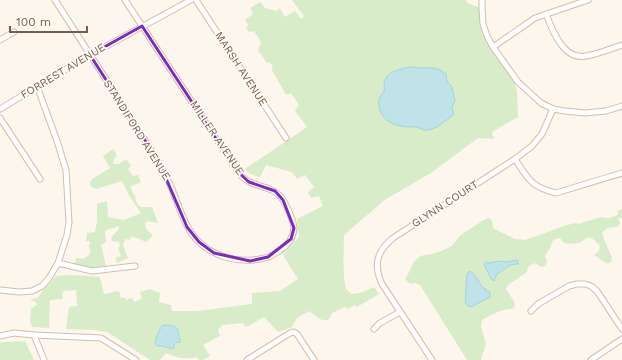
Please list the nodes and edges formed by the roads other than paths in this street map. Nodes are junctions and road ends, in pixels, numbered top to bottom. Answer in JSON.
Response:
{"nodes":[{"id":1,"x":55,"y":0,"type":"edge"},
{"id":2,"x":125,"y":0,"type":"edge"},
{"id":3,"x":191,"y":0,"type":"edge"},
{"id":4,"x":196,"y":0,"type":"edge"},
{"id":5,"x":482,"y":0,"type":"edge"},
{"id":6,"x":588,"y":0,"type":"edge"},
{"id":7,"x":546,"y":14,"type":"junction"},
{"id":8,"x":142,"y":26,"type":"junction"},
{"id":9,"x":14,"y":32,"type":"dead end"},
{"id":10,"x":0,"y":40,"type":"edge"},
{"id":11,"x":622,"y":45,"type":"edge"},
{"id":12,"x":493,"y":47,"type":"junction"},
{"id":13,"x":90,"y":55,"type":"junction"},
{"id":14,"x":37,"y":86,"type":"junction"},
{"id":15,"x":0,"y":102,"type":"edge"},
{"id":16,"x":622,"y":106,"type":"edge"},
{"id":17,"x":2,"y":108,"type":"edge"},
{"id":18,"x":553,"y":109,"type":"junction"},
{"id":19,"x":0,"y":118,"type":"edge"},
{"id":20,"x":286,"y":138,"type":"dead end"},
{"id":21,"x":514,"y":159,"type":"junction"},
{"id":22,"x":622,"y":173,"type":"edge"},
{"id":23,"x":40,"y":179,"type":"dead end"},
{"id":24,"x":268,"y":258,"type":"joint"},
{"id":25,"x":58,"y":263,"type":"junction"},
{"id":26,"x":135,"y":266,"type":"dead end"},
{"id":27,"x":0,"y":290,"type":"edge"},
{"id":28,"x":531,"y":311,"type":"dead end"},
{"id":29,"x":400,"y":312,"type":"junction"},
{"id":30,"x":374,"y":329,"type":"dead end"},
{"id":31,"x":622,"y":329,"type":"edge"},
{"id":32,"x":34,"y":335,"type":"junction"},
{"id":33,"x":0,"y":336,"type":"edge"},
{"id":34,"x":622,"y":339,"type":"edge"},
{"id":35,"x":44,"y":360,"type":"edge"},
{"id":36,"x":136,"y":360,"type":"edge"},
{"id":37,"x":247,"y":360,"type":"edge"},
{"id":38,"x":314,"y":360,"type":"edge"},
{"id":39,"x":432,"y":360,"type":"edge"},
{"id":40,"x":591,"y":360,"type":"edge"}],
"edges":[{"from":1,"to":13,"type":"street","name":"STANDIFORD AVENUE"},
{"from":2,"to":8,"type":"street","name":"MILLER AVENUE"},
{"from":3,"to":8,"type":"street","name":"FORREST AVENUE"},
{"from":4,"to":20,"type":"street","name":"MARSH AVENUE"},
{"from":5,"to":12,"type":"street"},
{"from":6,"to":7,"type":"street"},
{"from":7,"to":11,"type":"street"},
{"from":7,"to":12,"type":"street"},
{"from":8,"to":13,"type":"street","name":"FORREST AVENUE"},
{"from":8,"to":24,"type":"street","name":"MILLER AVENUE"},
{"from":9,"to":10,"type":"street"},
{"from":12,"to":18,"type":"street"},
{"from":13,"to":14,"type":"street","name":"FORREST AVENUE"},
{"from":13,"to":24,"type":"street","name":"STANDIFORD AVENUE"},
{"from":14,"to":17,"type":"street","name":"FORREST AVENUE"},
{"from":14,"to":25,"type":"street"},
{"from":15,"to":17,"type":"street"},
{"from":16,"to":18,"type":"street"},
{"from":18,"to":21,"type":"street","name":"GLYNN COURT"},
{"from":19,"to":23,"type":"street"},
{"from":21,"to":22,"type":"street"},
{"from":21,"to":29,"type":"street","name":"GLYNN COURT"},
{"from":25,"to":26,"type":"street"},
{"from":25,"to":27,"type":"street"},
{"from":28,"to":31,"type":"street"},
{"from":29,"to":30,"type":"street"},
{"from":29,"to":39,"type":"street","name":"GLYNN COURT"},
{"from":32,"to":33,"type":"street"},
{"from":32,"to":35,"type":"street"},
{"from":32,"to":36,"type":"street"},
{"from":34,"to":40,"type":"street"},
{"from":37,"to":38,"type":"street"}]}
